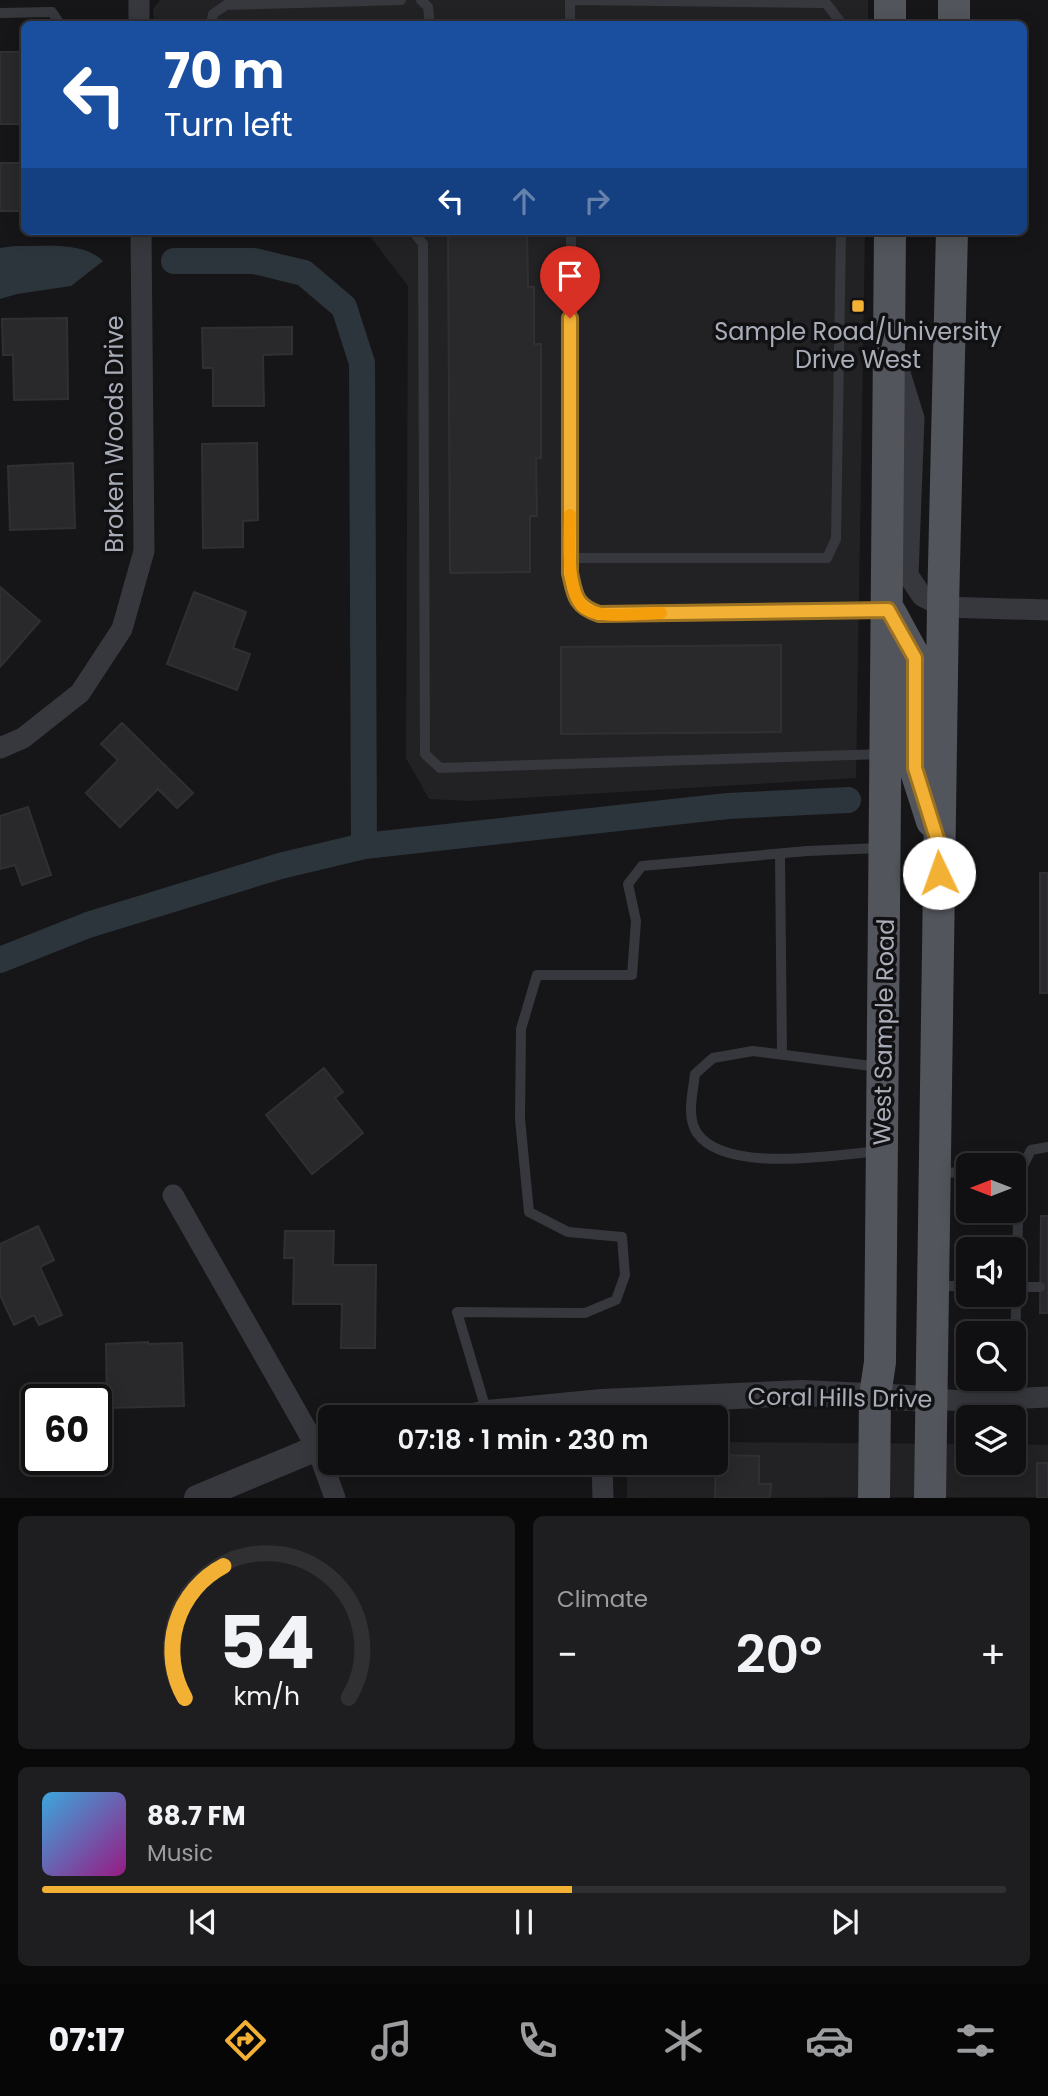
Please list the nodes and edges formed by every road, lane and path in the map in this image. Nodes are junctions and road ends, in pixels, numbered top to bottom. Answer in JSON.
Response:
{"nodes":[{"id":1,"x":139,"y":0,"type":"edge"},
{"id":2,"x":401,"y":0,"type":"edge"},
{"id":3,"x":421,"y":0,"type":"edge"},
{"id":4,"x":572,"y":0,"type":"edge"},
{"id":5,"x":890,"y":0,"type":"edge"},
{"id":6,"x":954,"y":0,"type":"edge"},
{"id":7,"x":0,"y":13,"type":"edge"},
{"id":8,"x":58,"y":21,"type":"edge"},
{"id":9,"x":139,"y":21,"type":"edge"},
{"id":10,"x":212,"y":21,"type":"edge"},
{"id":11,"x":430,"y":21,"type":"edge"},
{"id":12,"x":570,"y":21,"type":"edge"},
{"id":13,"x":840,"y":21,"type":"edge"},
{"id":14,"x":890,"y":21,"type":"edge"},
{"id":15,"x":954,"y":21,"type":"edge"},
{"id":16,"x":141,"y":235,"type":"edge"},
{"id":17,"x":416,"y":235,"type":"edge"},
{"id":18,"x":570,"y":235,"type":"edge"},
{"id":19,"x":842,"y":235,"type":"edge"},
{"id":20,"x":890,"y":235,"type":"edge"},
{"id":21,"x":951,"y":235,"type":"edge"},
{"id":22,"x":890,"y":342,"type":"junction"},
{"id":23,"x":570,"y":558,"type":"junction"},
{"id":24,"x":943,"y":607,"type":"junction"},
{"id":25,"x":888,"y":610,"type":"junction"},
{"id":26,"x":1048,"y":610,"type":"edge"},
{"id":27,"x":0,"y":748,"type":"edge"},
{"id":28,"x":887,"y":754,"type":"junction"},
{"id":29,"x":939,"y":845,"type":"junction"},
{"id":30,"x":886,"y":848,"type":"junction"},
{"id":31,"x":780,"y":855,"type":"junction"},
{"id":32,"x":782,"y":1054,"type":"junction"},
{"id":33,"x":883,"y":1068,"type":"junction"},
{"id":34,"x":1048,"y":1147,"type":"edge"},
{"id":35,"x":883,"y":1151,"type":"junction"},
{"id":36,"x":1026,"y":1158,"type":"edge"},
{"id":37,"x":935,"y":1172,"type":"junction"},
{"id":38,"x":956,"y":1173,"type":"edge"},
{"id":39,"x":173,"y":1195,"type":"dead end"},
{"id":40,"x":933,"y":1286,"type":"junction"},
{"id":41,"x":956,"y":1286,"type":"edge"},
{"id":42,"x":1026,"y":1287,"type":"edge"},
{"id":43,"x":1040,"y":1287,"type":"dead end"},
{"id":44,"x":1016,"y":1307,"type":"edge"},
{"id":45,"x":876,"y":1396,"type":"junction"},
{"id":46,"x":1048,"y":1396,"type":"edge"},
{"id":47,"x":1014,"y":1398,"type":"junction"},
{"id":48,"x":932,"y":1399,"type":"junction"},
{"id":49,"x":474,"y":1405,"type":"edge"},
{"id":50,"x":661,"y":1405,"type":"edge"},
{"id":51,"x":318,"y":1437,"type":"edge"},
{"id":52,"x":318,"y":1449,"type":"edge"},
{"id":53,"x":330,"y":1475,"type":"edge"},
{"id":54,"x":603,"y":1475,"type":"edge"},
{"id":55,"x":197,"y":1497,"type":"edge"},
{"id":56,"x":335,"y":1497,"type":"edge"},
{"id":57,"x":603,"y":1497,"type":"edge"},
{"id":58,"x":874,"y":1497,"type":"edge"},
{"id":59,"x":930,"y":1497,"type":"edge"}],
"edges":[{"from":1,"to":9,"type":"street"},
{"from":2,"to":10,"type":"lane"},
{"from":3,"to":11,"type":"lane"},
{"from":4,"to":12,"type":"lane"},
{"from":4,"to":13,"type":"lane"},
{"from":5,"to":14,"type":"main road"},
{"from":6,"to":15,"type":"main road"},
{"from":7,"to":8,"type":"lane"},
{"from":16,"to":27,"type":"street","name":"Broken Woods Drive"},
{"from":17,"to":28,"type":"lane"},
{"from":18,"to":23,"type":"lane"},
{"from":19,"to":23,"type":"lane"},
{"from":20,"to":22,"type":"main road","name":"West Sample Road"},
{"from":21,"to":24,"type":"main road"},
{"from":22,"to":24,"type":"street"},
{"from":22,"to":25,"type":"main road","name":"West Sample Road"},
{"from":23,"to":25,"type":"lane"},
{"from":24,"to":26,"type":"street"},
{"from":24,"to":29,"type":"main road"},
{"from":25,"to":28,"type":"main road","name":"West Sample Road"},
{"from":25,"to":29,"type":"main road"},
{"from":28,"to":30,"type":"main road","name":"West Sample Road"},
{"from":29,"to":37,"type":"main road"},
{"from":30,"to":31,"type":"lane"},
{"from":30,"to":33,"type":"main road","name":"West Sample Road"},
{"from":31,"to":32,"type":"lane"},
{"from":31,"to":49,"type":"lane"},
{"from":32,"to":33,"type":"lane"},
{"from":32,"to":35,"type":"lane"},
{"from":33,"to":35,"type":"main road","name":"West Sample Road"},
{"from":34,"to":36,"type":"lane"},
{"from":35,"to":45,"type":"main road","name":"West Sample Road"},
{"from":37,"to":38,"type":"lane"},
{"from":37,"to":40,"type":"main road"},
{"from":39,"to":51,"type":"street"},
{"from":40,"to":41,"type":"lane"},
{"from":40,"to":48,"type":"main road"},
{"from":42,"to":43,"type":"lane"},
{"from":44,"to":47,"type":"lane"},
{"from":45,"to":48,"type":"street","name":"Coral Hills Drive"},
{"from":45,"to":50,"type":"street","name":"Coral Hills Drive"},
{"from":45,"to":58,"type":"main road","name":"West Sample Road"},
{"from":46,"to":47,"type":"street","name":"Coral Hills Drive"},
{"from":47,"to":48,"type":"street","name":"Coral Hills Drive"},
{"from":48,"to":59,"type":"main road"},
{"from":52,"to":55,"type":"street"},
{"from":53,"to":56,"type":"street"},
{"from":54,"to":57,"type":"street"}]}
